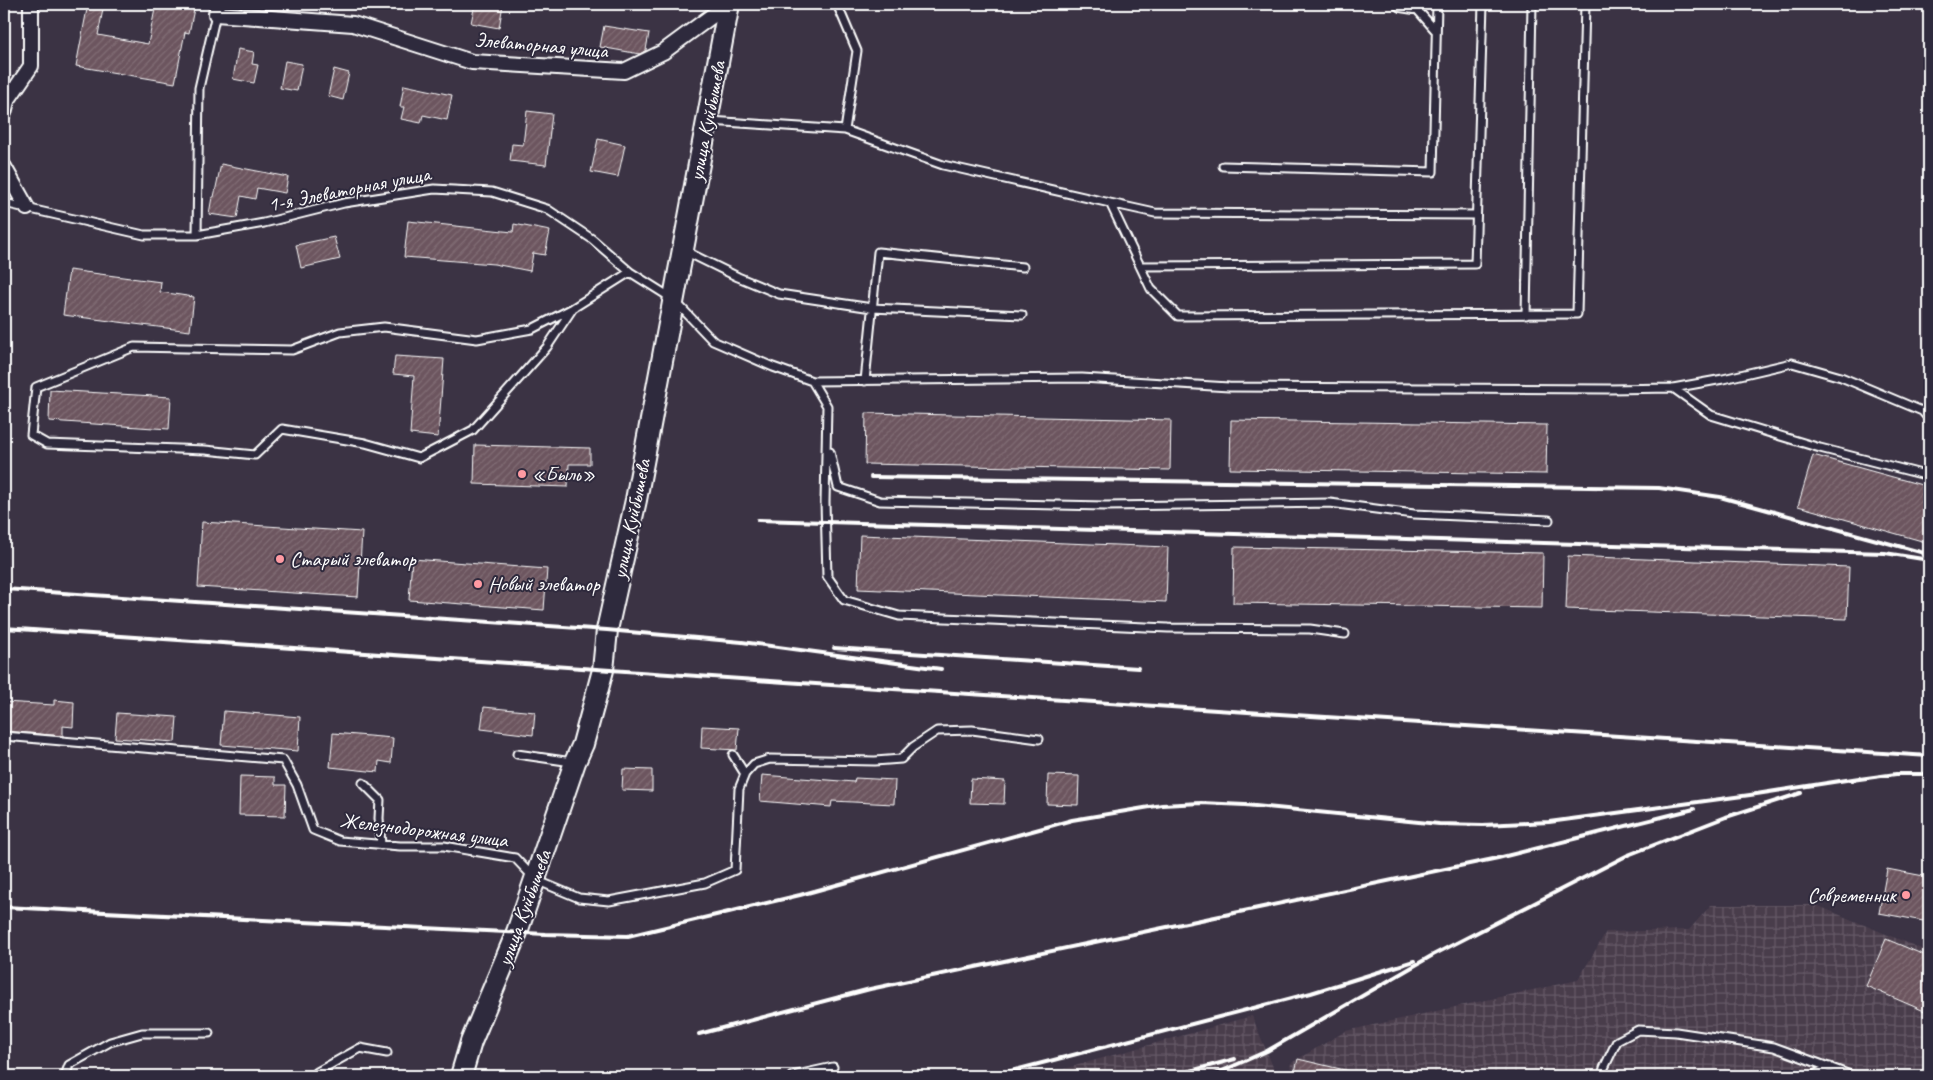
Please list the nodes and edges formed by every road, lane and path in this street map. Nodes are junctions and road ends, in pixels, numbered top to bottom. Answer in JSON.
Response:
{"nodes":[{"id":1,"x":31,"y":4,"type":"edge"},
{"id":2,"x":728,"y":4,"type":"edge"},
{"id":3,"x":837,"y":4,"type":"edge"},
{"id":4,"x":1437,"y":4,"type":"edge"},
{"id":5,"x":1483,"y":4,"type":"edge"},
{"id":6,"x":1532,"y":4,"type":"edge"},
{"id":7,"x":1585,"y":4,"type":"edge"},
{"id":8,"x":1407,"y":5,"type":"edge"},
{"id":9,"x":217,"y":9,"type":"edge"},
{"id":10,"x":1436,"y":31,"type":"junction"},
{"id":11,"x":4,"y":113,"type":"edge"},
{"id":12,"x":707,"y":121,"type":"junction"},
{"id":13,"x":845,"y":130,"type":"junction"},
{"id":14,"x":1223,"y":166,"type":"dead end"},
{"id":15,"x":4,"y":167,"type":"edge"},
{"id":16,"x":4,"y":203,"type":"edge"},
{"id":17,"x":1110,"y":203,"type":"junction"},
{"id":18,"x":27,"y":208,"type":"junction"},
{"id":19,"x":1476,"y":215,"type":"junction"},
{"id":20,"x":197,"y":236,"type":"junction"},
{"id":21,"x":682,"y":250,"type":"junction"},
{"id":22,"x":1140,"y":266,"type":"junction"},
{"id":23,"x":1023,"y":267,"type":"dead end"},
{"id":24,"x":630,"y":272,"type":"junction"},
{"id":25,"x":673,"y":299,"type":"junction"},
{"id":26,"x":574,"y":308,"type":"junction"},
{"id":27,"x":872,"y":308,"type":"junction"},
{"id":28,"x":1022,"y":315,"type":"dead end"},
{"id":29,"x":1526,"y":315,"type":"junction"},
{"id":30,"x":812,"y":381,"type":"junction"},
{"id":31,"x":865,"y":381,"type":"junction"},
{"id":32,"x":1673,"y":388,"type":"junction"},
{"id":33,"x":1929,"y":419,"type":"edge"},
{"id":34,"x":827,"y":442,"type":"junction"},
{"id":35,"x":1929,"y":476,"type":"edge"},
{"id":36,"x":1549,"y":520,"type":"dead end"},
{"id":37,"x":1345,"y":634,"type":"dead end"},
{"id":38,"x":4,"y":736,"type":"edge"},
{"id":39,"x":1039,"y":738,"type":"dead end"},
{"id":40,"x":517,"y":754,"type":"dead end"},
{"id":41,"x":733,"y":755,"type":"dead end"},
{"id":42,"x":575,"y":762,"type":"junction"},
{"id":43,"x":745,"y":774,"type":"junction"},
{"id":44,"x":364,"y":783,"type":"dead end"},
{"id":45,"x":381,"y":844,"type":"junction"},
{"id":46,"x":536,"y":880,"type":"junction"},
{"id":47,"x":209,"y":1033,"type":"dead end"},
{"id":48,"x":387,"y":1053,"type":"dead end"},
{"id":49,"x":833,"y":1067,"type":"dead end"},
{"id":50,"x":1830,"y":1067,"type":"junction"},
{"id":51,"x":65,"y":1076,"type":"edge"},
{"id":52,"x":315,"y":1076,"type":"edge"},
{"id":53,"x":462,"y":1076,"type":"edge"},
{"id":54,"x":792,"y":1076,"type":"edge"},
{"id":55,"x":1602,"y":1076,"type":"edge"},
{"id":56,"x":1812,"y":1076,"type":"edge"},
{"id":57,"x":1853,"y":1076,"type":"edge"}],
"edges":[{"from":1,"to":11,"type":"street"},
{"from":2,"to":9,"type":"street","name":"Элеваторная улица"},
{"from":2,"to":12,"type":"street","name":"улица Куйбышева"},
{"from":3,"to":13,"type":"lane"},
{"from":4,"to":10,"type":"lane"},
{"from":5,"to":19,"type":"lane"},
{"from":6,"to":29,"type":"lane"},
{"from":7,"to":29,"type":"lane"},
{"from":8,"to":10,"type":"lane"},
{"from":9,"to":20,"type":"lane"},
{"from":10,"to":14,"type":"lane"},
{"from":12,"to":13,"type":"lane"},
{"from":12,"to":21,"type":"street","name":"улица Куйбышева"},
{"from":13,"to":17,"type":"lane"},
{"from":15,"to":18,"type":"street"},
{"from":16,"to":18,"type":"lane","name":"1-я Элеваторная улица"},
{"from":17,"to":19,"type":"lane"},
{"from":17,"to":22,"type":"lane"},
{"from":18,"to":20,"type":"lane","name":"1-я Элеваторная улица"},
{"from":19,"to":22,"type":"lane"},
{"from":20,"to":24,"type":"lane","name":"1-я Элеваторная улица"},
{"from":21,"to":25,"type":"street","name":"улица Куйбышева"},
{"from":21,"to":27,"type":"lane"},
{"from":22,"to":29,"type":"lane"},
{"from":23,"to":27,"type":"lane"},
{"from":24,"to":25,"type":"lane","name":"1-я Элеваторная улица"},
{"from":24,"to":26,"type":"lane"},
{"from":25,"to":30,"type":"lane","name":"1-я Элеваторная улица"},
{"from":25,"to":42,"type":"street","name":"улица Куйбышева"},
{"from":26,"to":26,"type":"lane"},
{"from":27,"to":28,"type":"lane"},
{"from":27,"to":31,"type":"lane"},
{"from":30,"to":31,"type":"lane","name":"1-я Элеваторная улица"},
{"from":30,"to":34,"type":"lane"},
{"from":31,"to":32,"type":"lane","name":"1-я Элеваторная улица"},
{"from":32,"to":33,"type":"lane","name":"1-я Элеваторная улица"},
{"from":32,"to":35,"type":"lane"},
{"from":34,"to":36,"type":"lane"},
{"from":34,"to":37,"type":"lane"},
{"from":38,"to":45,"type":"lane","name":"Железнодорожная улица"},
{"from":39,"to":43,"type":"lane"},
{"from":40,"to":42,"type":"lane"},
{"from":41,"to":43,"type":"lane"},
{"from":42,"to":46,"type":"street","name":"улица Куйбышева"},
{"from":43,"to":46,"type":"lane","name":"Железнодорожная улица"},
{"from":44,"to":45,"type":"lane"},
{"from":45,"to":46,"type":"lane","name":"Железнодорожная улица"},
{"from":46,"to":53,"type":"street","name":"улица Куйбышева"},
{"from":47,"to":51,"type":"lane"},
{"from":48,"to":52,"type":"lane"},
{"from":49,"to":54,"type":"lane"},
{"from":50,"to":55,"type":"lane"},
{"from":50,"to":56,"type":"lane"},
{"from":50,"to":57,"type":"lane"}]}
